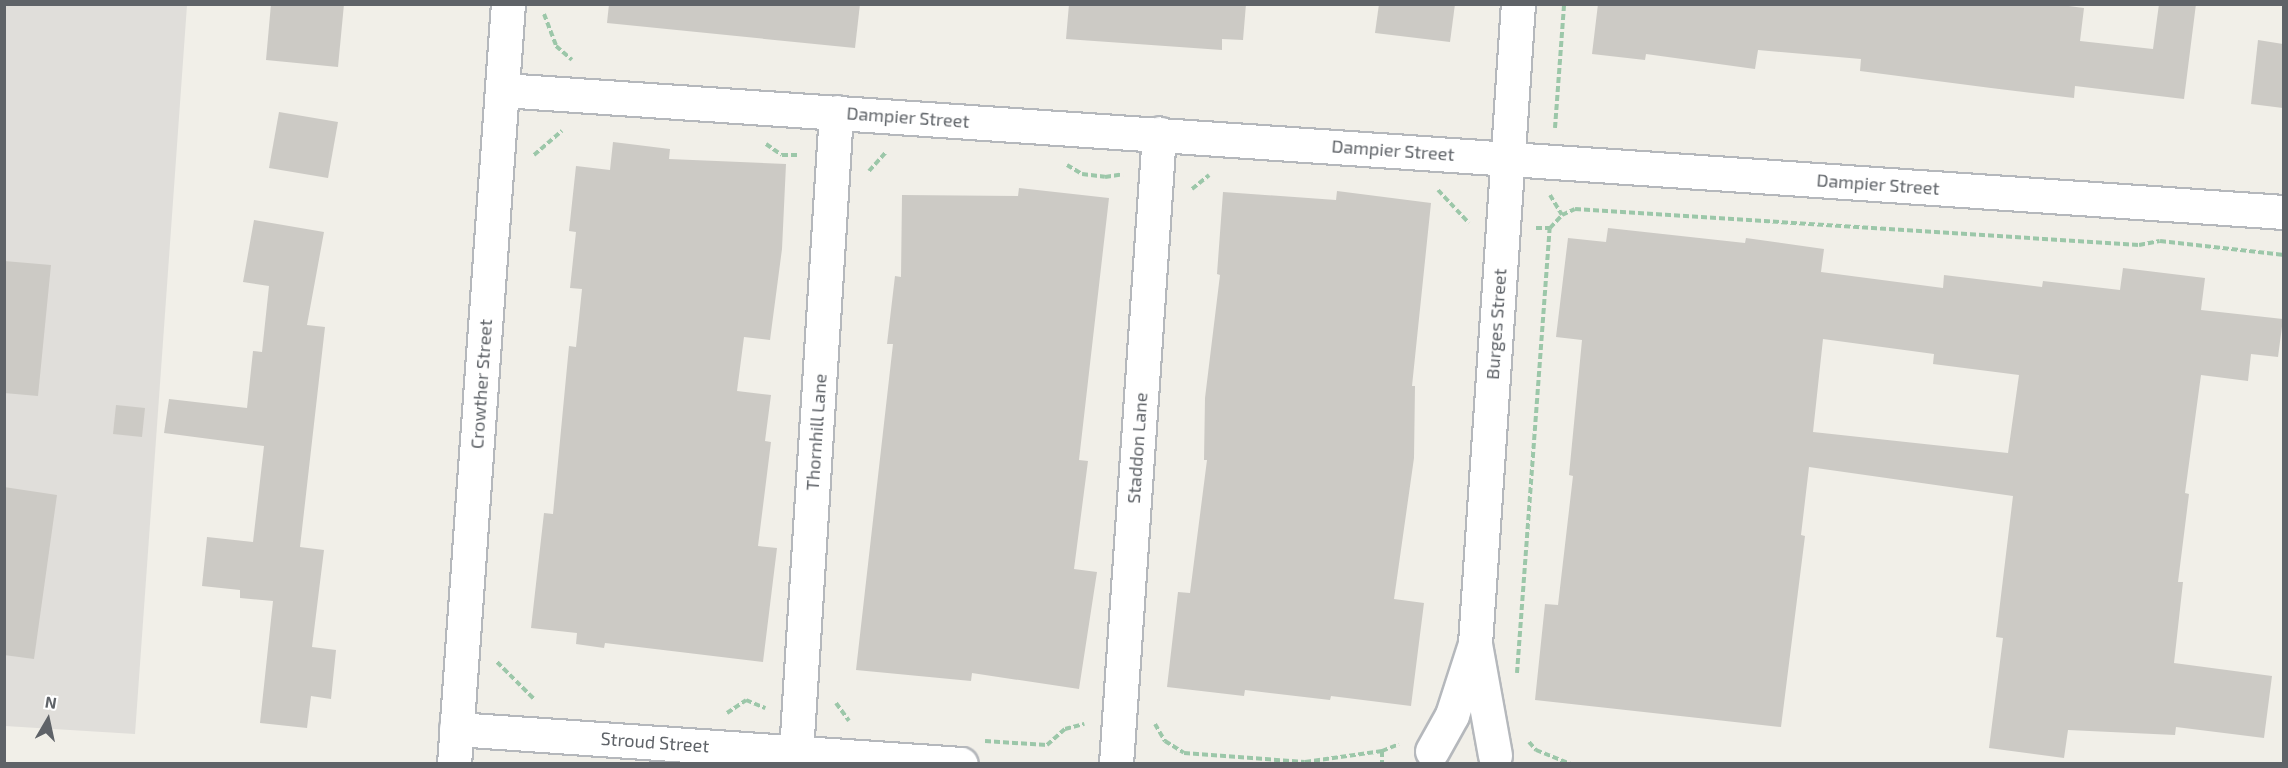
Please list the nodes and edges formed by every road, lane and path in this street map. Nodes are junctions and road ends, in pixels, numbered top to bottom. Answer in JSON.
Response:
{"nodes":[{"id":1,"x":508,"y":4,"type":"edge"},
{"id":2,"x":1518,"y":4,"type":"edge"},
{"id":3,"x":1564,"y":4,"type":"edge"},
{"id":4,"x":503,"y":90,"type":"junction"},
{"id":5,"x":836,"y":112,"type":"junction"},
{"id":6,"x":1555,"y":123,"type":"dead end"},
{"id":7,"x":568,"y":128,"type":"dead end"},
{"id":8,"x":1159,"y":133,"type":"junction"},
{"id":9,"x":760,"y":137,"type":"dead end"},
{"id":10,"x":889,"y":150,"type":"dead end"},
{"id":11,"x":805,"y":153,"type":"dead end"},
{"id":12,"x":1058,"y":159,"type":"dead end"},
{"id":13,"x":1507,"y":159,"type":"junction"},
{"id":14,"x":528,"y":163,"type":"dead end"},
{"id":15,"x":1218,"y":168,"type":"dead end"},
{"id":16,"x":1124,"y":173,"type":"dead end"},
{"id":17,"x":865,"y":177,"type":"dead end"},
{"id":18,"x":1433,"y":183,"type":"dead end"},
{"id":19,"x":1190,"y":191,"type":"dead end"},
{"id":20,"x":1550,"y":196,"type":"dead end"},
{"id":21,"x":2283,"y":212,"type":"edge"},
{"id":22,"x":1562,"y":215,"type":"junction"},
{"id":23,"x":1479,"y":226,"type":"dead end"},
{"id":24,"x":2283,"y":255,"type":"edge"},
{"id":25,"x":1475,"y":644,"type":"junction"},
{"id":26,"x":491,"y":656,"type":"dead end"},
{"id":27,"x":1517,"y":680,"type":"dead end"},
{"id":28,"x":833,"y":696,"type":"dead end"},
{"id":29,"x":541,"y":706,"type":"dead end"},
{"id":30,"x":762,"y":708,"type":"dead end"},
{"id":31,"x":1154,"y":713,"type":"dead end"},
{"id":32,"x":717,"y":720,"type":"dead end"},
{"id":33,"x":851,"y":723,"type":"dead end"},
{"id":34,"x":1089,"y":726,"type":"dead end"},
{"id":35,"x":456,"y":729,"type":"junction"},
{"id":36,"x":1525,"y":738,"type":"dead end"},
{"id":37,"x":796,"y":752,"type":"junction"},
{"id":38,"x":968,"y":752,"type":"edge"},
{"id":39,"x":1499,"y":759,"type":"edge"},
{"id":40,"x":1421,"y":760,"type":"edge"},
{"id":41,"x":1558,"y":762,"type":"edge"},
{"id":42,"x":454,"y":764,"type":"edge"},
{"id":43,"x":1116,"y":764,"type":"edge"},
{"id":44,"x":1382,"y":764,"type":"edge"},
{"id":45,"x":1570,"y":764,"type":"edge"}],
"edges":[{"from":1,"to":4,"type":"street","name":"Crowther Street"},
{"from":2,"to":13,"type":"street","name":"Burges Street"},
{"from":3,"to":6,"type":"path"},
{"from":4,"to":5,"type":"street","name":"Dampier Street"},
{"from":4,"to":35,"type":"street","name":"Crowther Street"},
{"from":5,"to":8,"type":"street","name":"Dampier Street"},
{"from":5,"to":37,"type":"street","name":"Thornhill Lane"},
{"from":7,"to":14,"type":"path"},
{"from":8,"to":13,"type":"street","name":"Dampier Street"},
{"from":8,"to":43,"type":"street","name":"Staddon Lane"},
{"from":9,"to":11,"type":"path"},
{"from":10,"to":17,"type":"path"},
{"from":12,"to":16,"type":"path"},
{"from":13,"to":21,"type":"street","name":"Dampier Street"},
{"from":13,"to":25,"type":"street","name":"Burges Street"},
{"from":15,"to":19,"type":"path"},
{"from":18,"to":23,"type":"path"},
{"from":20,"to":22,"type":"path"},
{"from":22,"to":24,"type":"path"},
{"from":22,"to":27,"type":"path"},
{"from":25,"to":39,"type":"street","name":"Burges Street"},
{"from":25,"to":40,"type":"street","name":"Burges Street"},
{"from":26,"to":29,"type":"path"},
{"from":28,"to":33,"type":"path"},
{"from":30,"to":32,"type":"path"},
{"from":31,"to":44,"type":"path"},
{"from":34,"to":38,"type":"path"},
{"from":35,"to":37,"type":"street","name":"Stroud Street"},
{"from":35,"to":42,"type":"street","name":"Crowther Street"},
{"from":36,"to":41,"type":"path"},
{"from":37,"to":38,"type":"street","name":"Stroud Street"},
{"from":39,"to":40,"type":"street"},
{"from":41,"to":45,"type":"path"}]}
